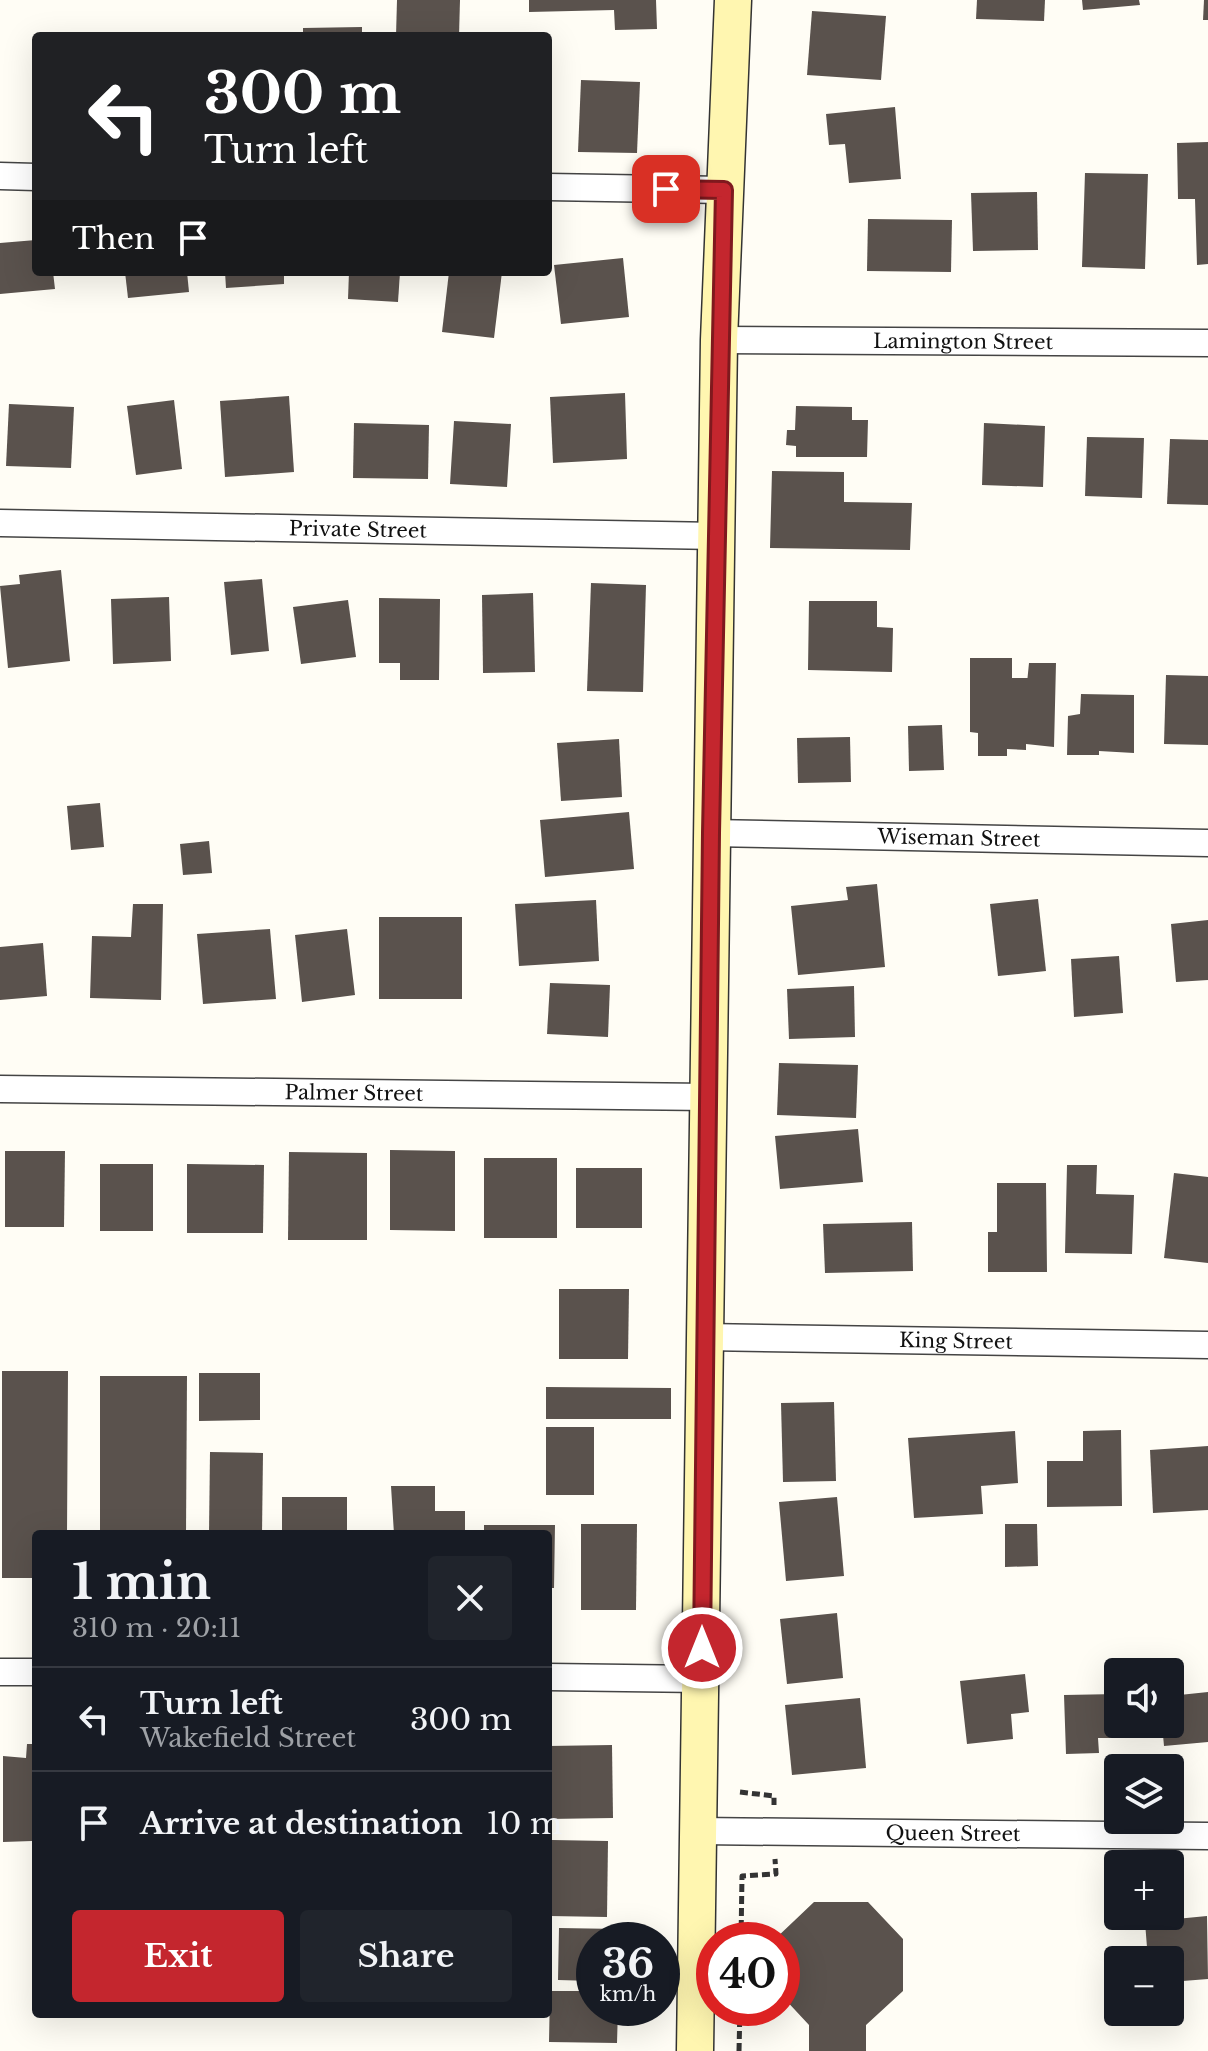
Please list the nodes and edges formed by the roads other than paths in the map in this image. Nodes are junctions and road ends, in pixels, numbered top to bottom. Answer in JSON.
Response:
{"nodes":[{"id":1,"x":733,"y":0,"type":"edge"},
{"id":2,"x":0,"y":176,"type":"edge"},
{"id":3,"x":32,"y":177,"type":"edge"},
{"id":4,"x":552,"y":187,"type":"edge"},
{"id":5,"x":724,"y":190,"type":"junction"},
{"id":6,"x":719,"y":340,"type":"junction"},
{"id":7,"x":1208,"y":343,"type":"edge"},
{"id":8,"x":0,"y":523,"type":"edge"},
{"id":9,"x":717,"y":536,"type":"junction"},
{"id":10,"x":711,"y":833,"type":"junction"},
{"id":11,"x":1208,"y":843,"type":"edge"},
{"id":12,"x":0,"y":1089,"type":"edge"},
{"id":13,"x":709,"y":1097,"type":"junction"},
{"id":14,"x":704,"y":1337,"type":"junction"},
{"id":15,"x":1208,"y":1345,"type":"edge"},
{"id":16,"x":0,"y":1672,"type":"edge"},
{"id":17,"x":32,"y":1672,"type":"edge"},
{"id":18,"x":552,"y":1677,"type":"edge"},
{"id":19,"x":702,"y":1679,"type":"junction"},
{"id":20,"x":699,"y":1831,"type":"junction"},
{"id":21,"x":1208,"y":1836,"type":"edge"},
{"id":22,"x":695,"y":2051,"type":"edge"}],
"edges":[{"from":1,"to":5,"type":"street"},
{"from":2,"to":3,"type":"street"},
{"from":4,"to":5,"type":"street"},
{"from":5,"to":6,"type":"street"},
{"from":6,"to":7,"type":"street","name":"Lamington Street"},
{"from":6,"to":9,"type":"street"},
{"from":8,"to":9,"type":"street","name":"Private Street"},
{"from":9,"to":10,"type":"street"},
{"from":10,"to":11,"type":"street","name":"Wiseman Street"},
{"from":10,"to":13,"type":"street"},
{"from":12,"to":13,"type":"street","name":"Palmer Street"},
{"from":13,"to":14,"type":"street"},
{"from":14,"to":15,"type":"street","name":"King Street"},
{"from":14,"to":19,"type":"street"},
{"from":16,"to":17,"type":"street"},
{"from":18,"to":19,"type":"street"},
{"from":19,"to":20,"type":"street"},
{"from":20,"to":21,"type":"street","name":"Queen Street"},
{"from":20,"to":22,"type":"street"}]}
